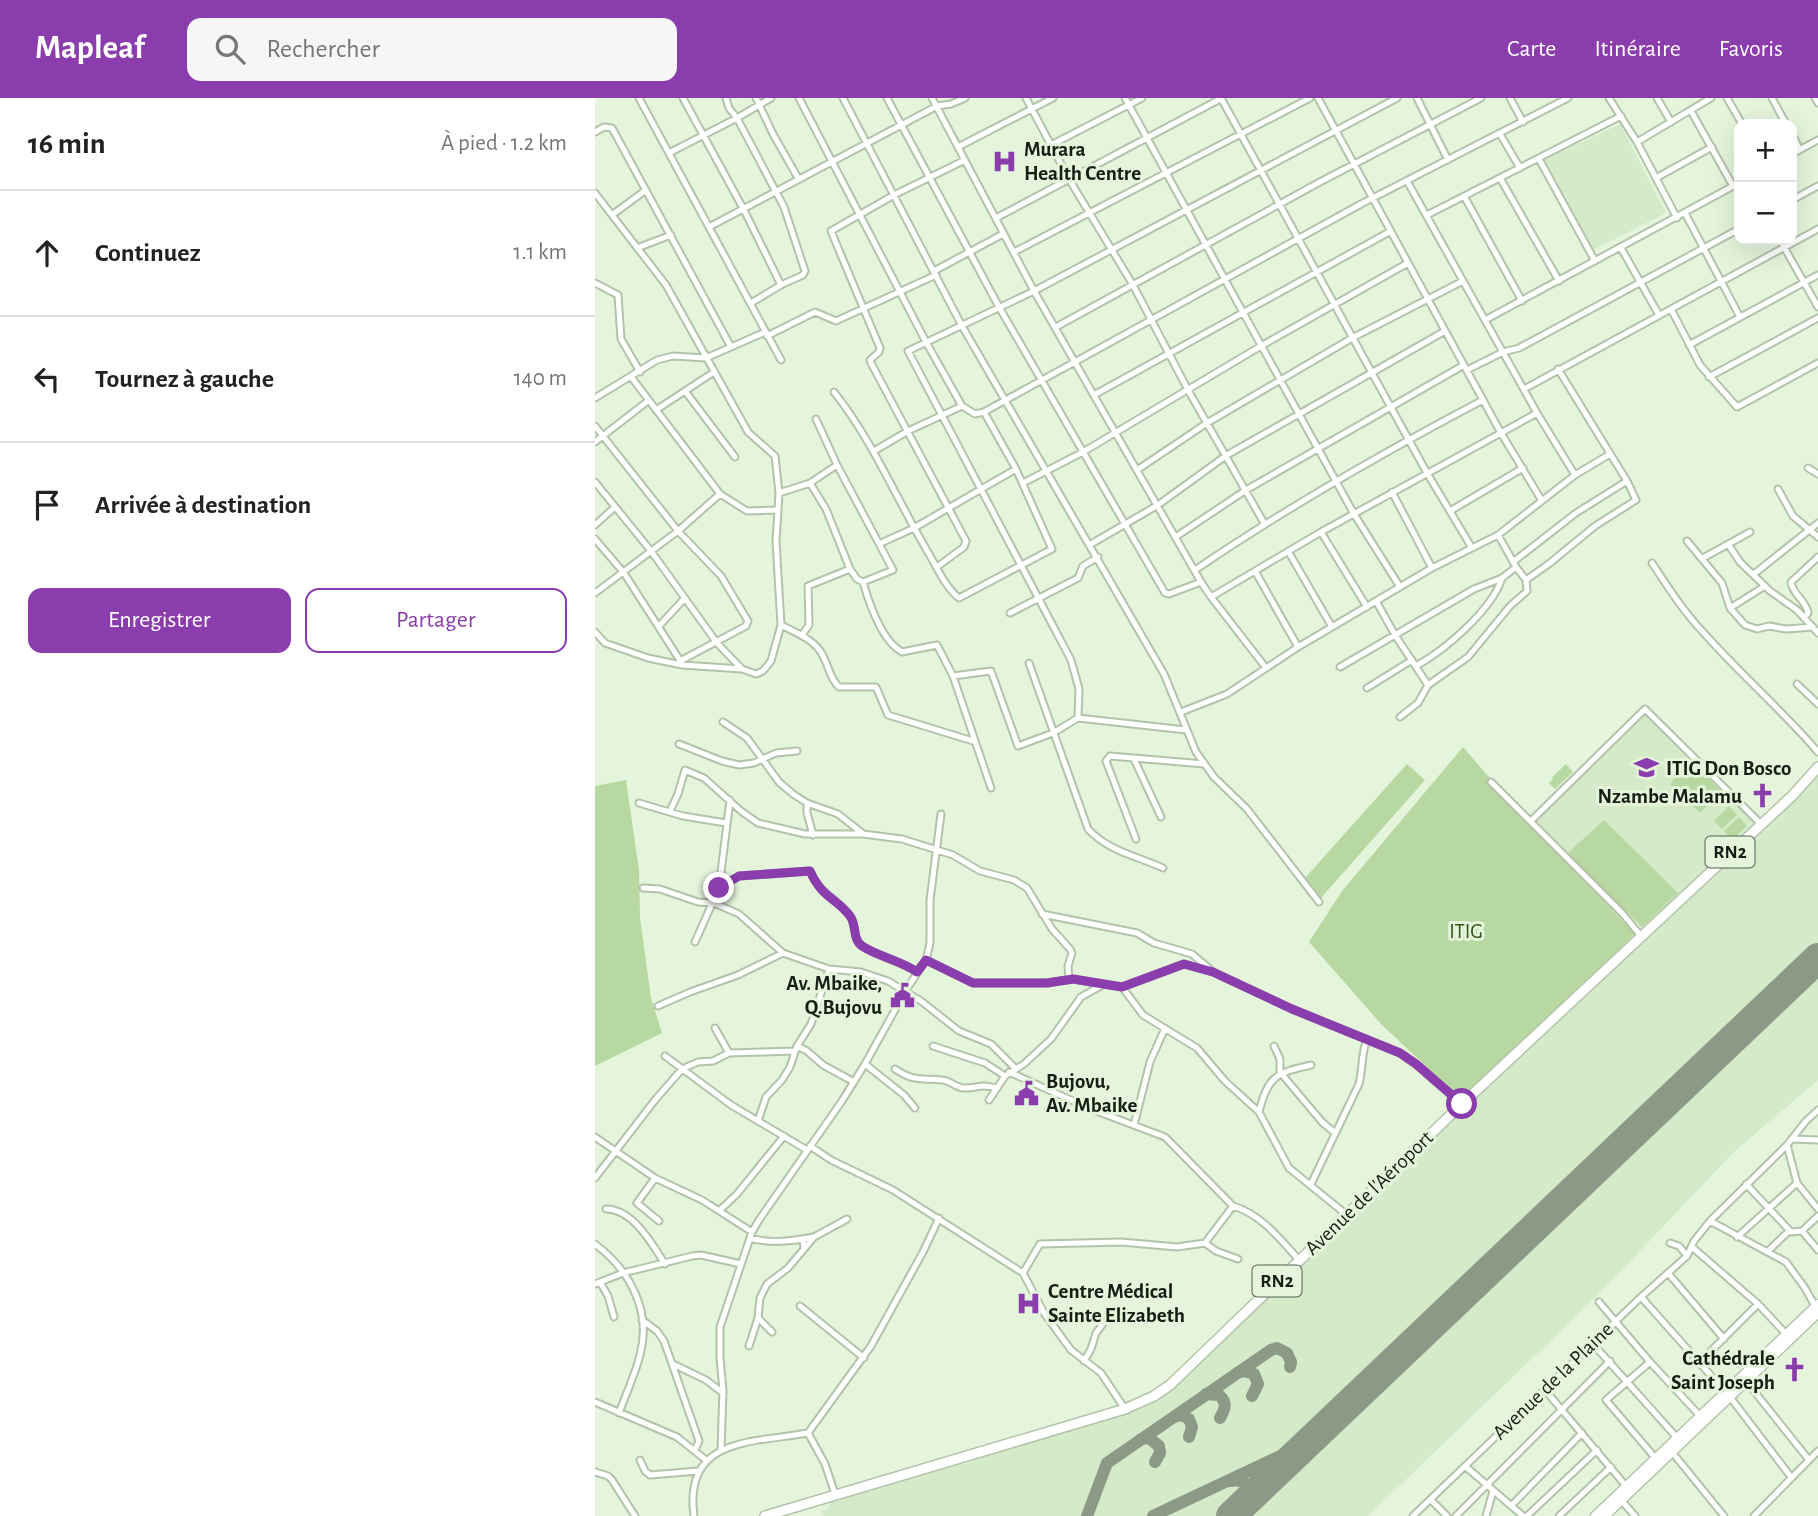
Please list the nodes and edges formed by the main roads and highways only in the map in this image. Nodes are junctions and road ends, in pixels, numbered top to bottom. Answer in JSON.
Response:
{"nodes":[{"id":1,"x":1818,"y":767,"type":"edge"},
{"id":2,"x":1817,"y":1308,"type":"edge"},
{"id":3,"x":1618,"y":1498,"type":"junction"},
{"id":4,"x":765,"y":1516,"type":"edge"},
{"id":5,"x":1595,"y":1516,"type":"edge"},
{"id":6,"x":1605,"y":1516,"type":"edge"}],
"edges":[{"from":1,"to":4,"type":"highway","name":"Avenue de l'Aéroport","number":"RN2"},
{"from":2,"to":3,"type":"main road"},
{"from":3,"to":5,"type":"main road"},
{"from":3,"to":6,"type":"main road"}]}
